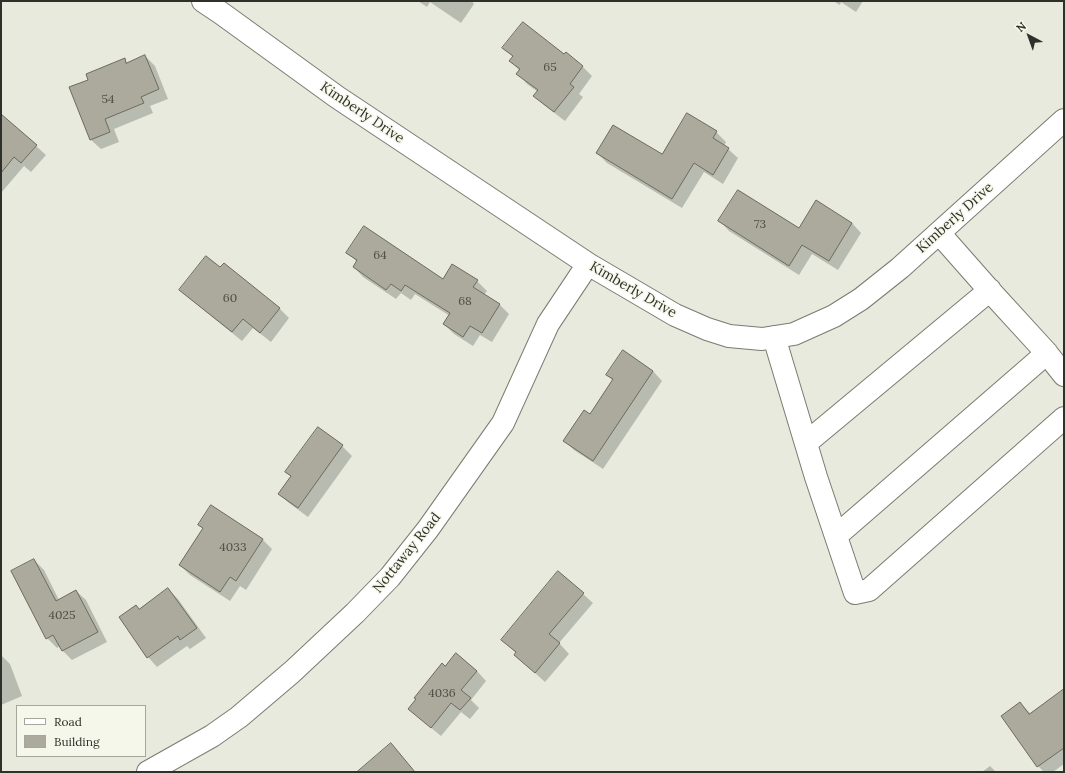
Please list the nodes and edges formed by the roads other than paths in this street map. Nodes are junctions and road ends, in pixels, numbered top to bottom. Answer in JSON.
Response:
{"nodes":[{"id":1,"x":203,"y":1,"type":"edge"},
{"id":2,"x":1064,"y":120,"type":"edge"},
{"id":3,"x":939,"y":233,"type":"junction"},
{"id":4,"x":588,"y":264,"type":"junction"},
{"id":5,"x":990,"y":290,"type":"junction"},
{"id":6,"x":774,"y":337,"type":"junction"},
{"id":7,"x":1046,"y":353,"type":"junction"},
{"id":8,"x":1064,"y":375,"type":"edge"},
{"id":9,"x":1064,"y":418,"type":"edge"},
{"id":10,"x":806,"y":443,"type":"junction"},
{"id":11,"x":836,"y":536,"type":"junction"},
{"id":12,"x":148,"y":772,"type":"edge"}],
"edges":[{"from":1,"to":4,"type":"street","name":"Kimberly Drive"},
{"from":2,"to":3,"type":"street","name":"Kimberly Drive"},
{"from":3,"to":5,"type":"street"},
{"from":3,"to":6,"type":"street","name":"Kimberly Drive"},
{"from":4,"to":6,"type":"street","name":"Kimberly Drive"},
{"from":4,"to":12,"type":"street","name":"Nottaway Road"},
{"from":5,"to":7,"type":"street"},
{"from":5,"to":10,"type":"street"},
{"from":6,"to":10,"type":"street"},
{"from":7,"to":8,"type":"street"},
{"from":7,"to":11,"type":"street"},
{"from":9,"to":11,"type":"street"},
{"from":10,"to":11,"type":"street"}]}
